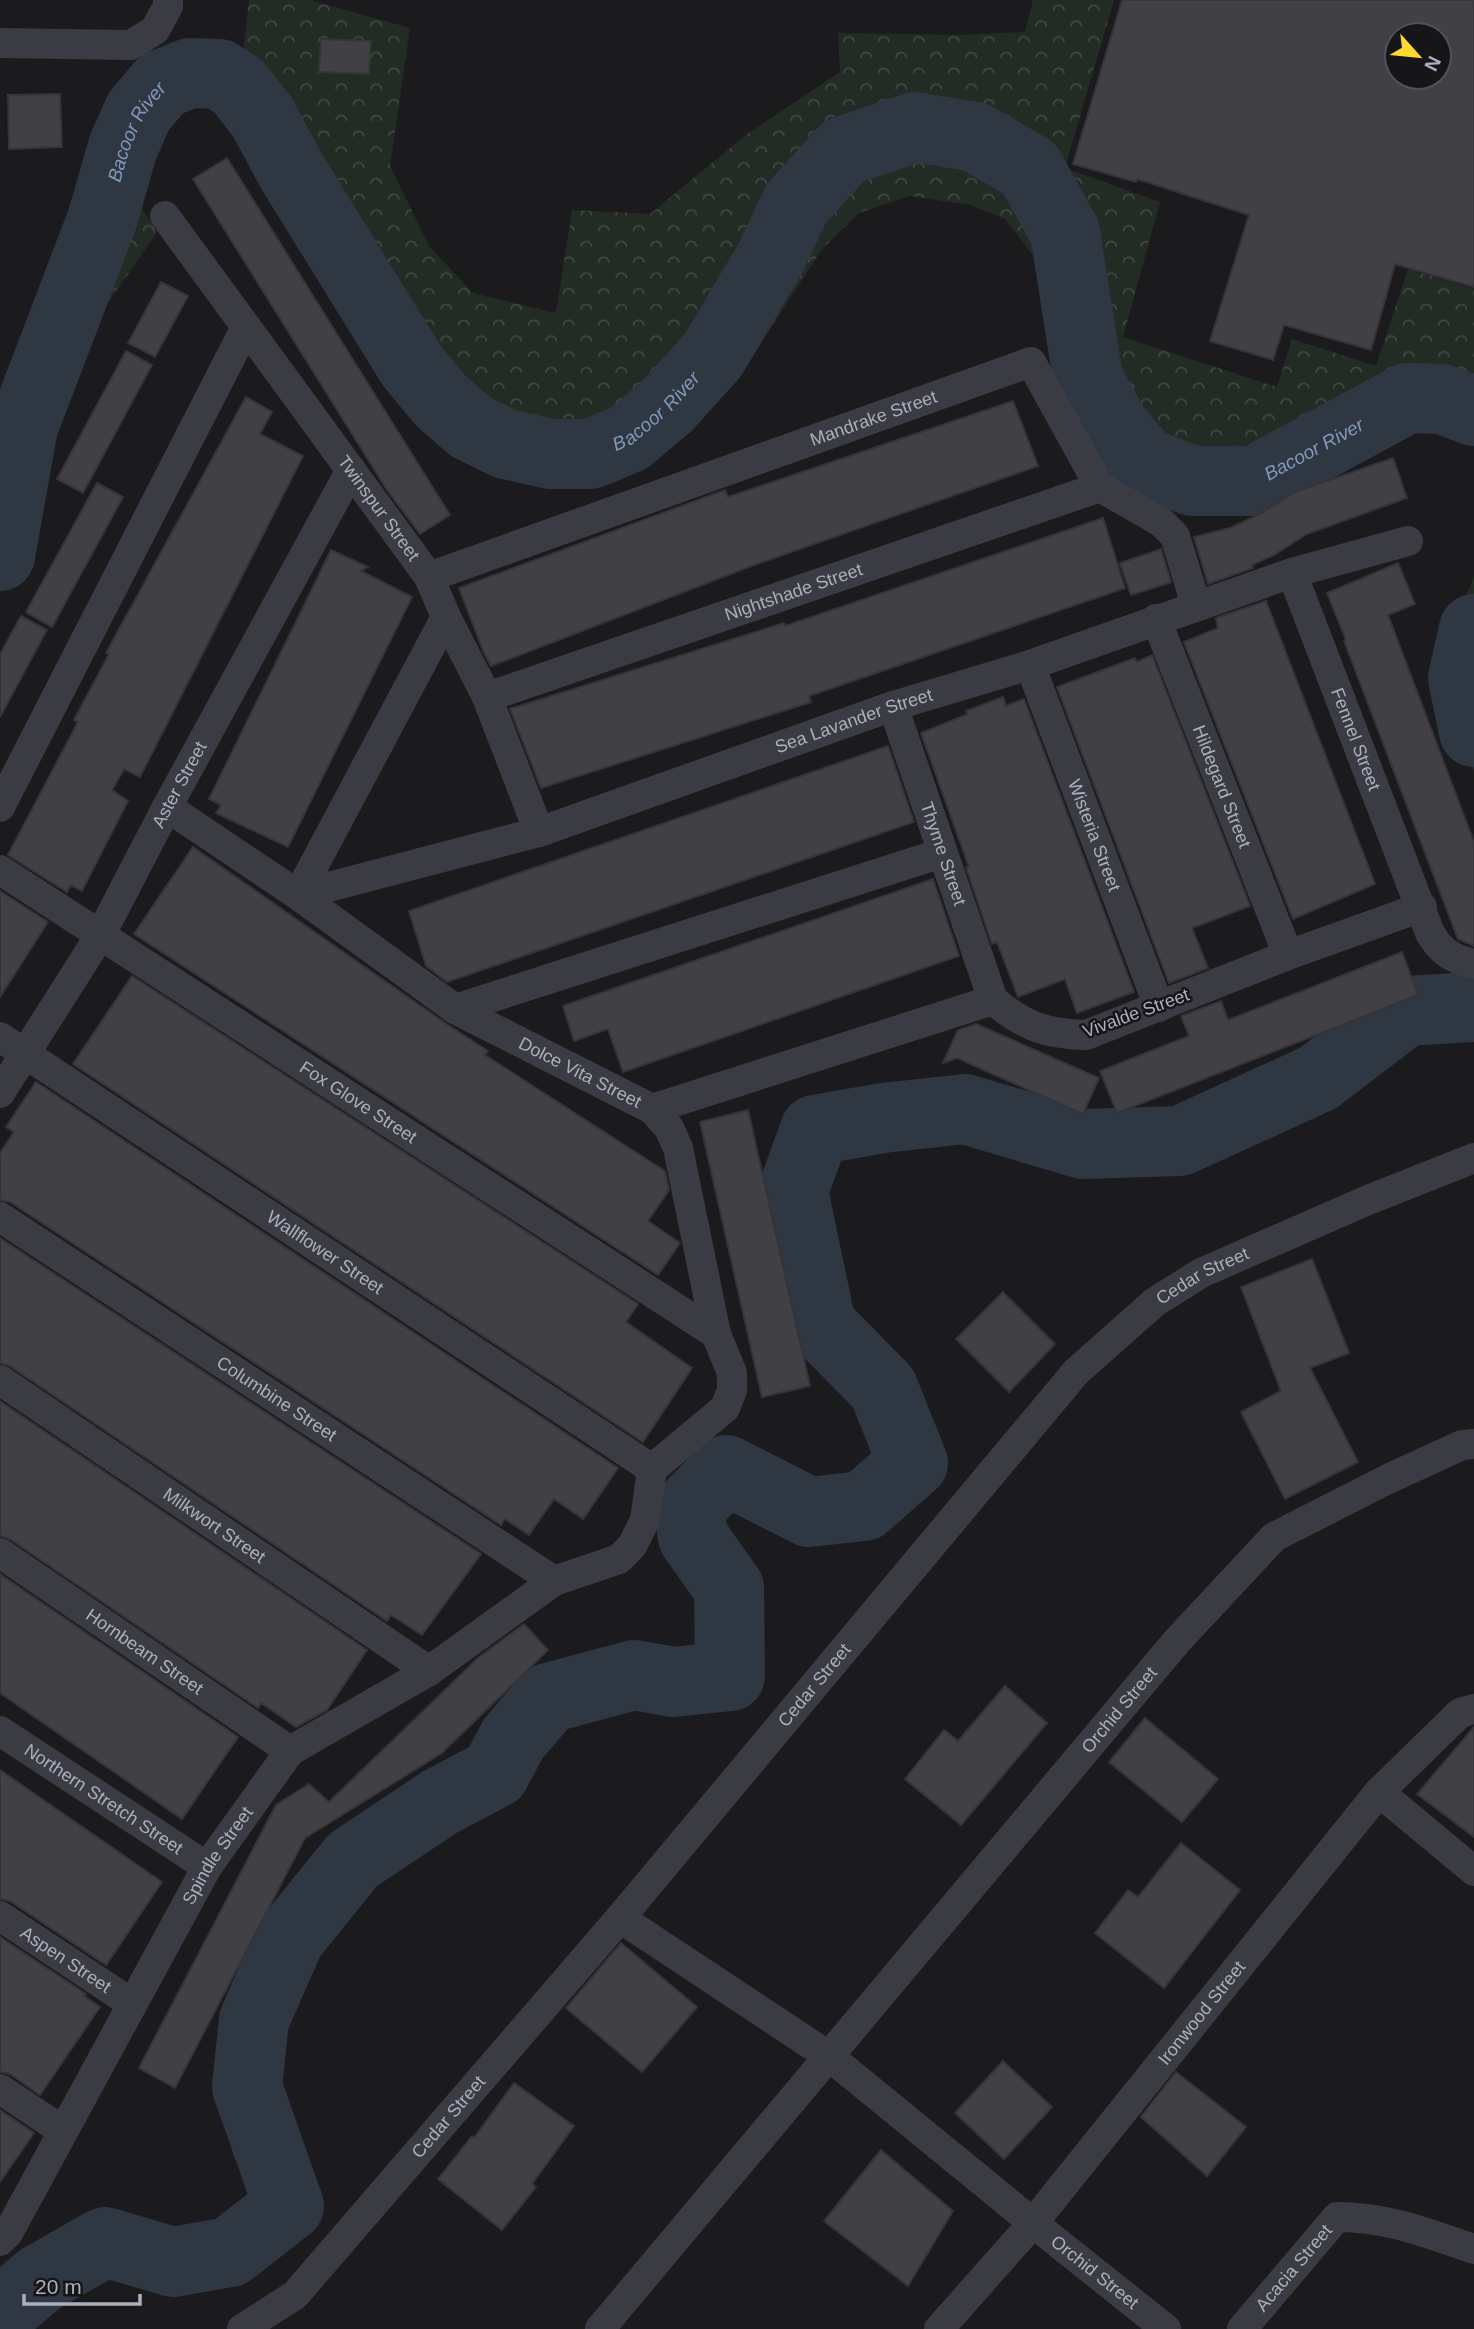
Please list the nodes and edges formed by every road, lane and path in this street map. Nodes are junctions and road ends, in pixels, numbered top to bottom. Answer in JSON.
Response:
{"nodes":[{"id":1,"x":168,"y":3,"type":"edge"},
{"id":2,"x":0,"y":43,"type":"edge"},
{"id":3,"x":165,"y":216,"type":"dead end"},
{"id":4,"x":246,"y":327,"type":"junction"},
{"id":5,"x":351,"y":470,"type":"junction"},
{"id":6,"x":1100,"y":487,"type":"junction"},
{"id":7,"x":1408,"y":541,"type":"dead end"},
{"id":8,"x":1292,"y":573,"type":"junction"},
{"id":9,"x":429,"y":577,"type":"junction"},
{"id":10,"x":1196,"y":605,"type":"junction"},
{"id":11,"x":446,"y":617,"type":"junction"},
{"id":12,"x":1156,"y":619,"type":"junction"},
{"id":13,"x":1030,"y":665,"type":"junction"},
{"id":14,"x":486,"y":697,"type":"junction"},
{"id":15,"x":893,"y":706,"type":"junction"},
{"id":16,"x":0,"y":807,"type":"edge"},
{"id":17,"x":167,"y":807,"type":"junction"},
{"id":18,"x":539,"y":832,"type":"junction"},
{"id":19,"x":942,"y":853,"type":"junction"},
{"id":20,"x":0,"y":870,"type":"edge"},
{"id":21,"x":298,"y":895,"type":"junction"},
{"id":22,"x":1422,"y":907,"type":"junction"},
{"id":23,"x":101,"y":934,"type":"junction"},
{"id":24,"x":1288,"y":955,"type":"junction"},
{"id":25,"x":1474,"y":964,"type":"edge"},
{"id":26,"x":993,"y":1000,"type":"junction"},
{"id":27,"x":1159,"y":1007,"type":"junction"},
{"id":28,"x":455,"y":1009,"type":"junction"},
{"id":29,"x":0,"y":1037,"type":"edge"},
{"id":30,"x":26,"y":1054,"type":"junction"},
{"id":31,"x":0,"y":1093,"type":"edge"},
{"id":32,"x":652,"y":1109,"type":"junction"},
{"id":33,"x":1474,"y":1158,"type":"edge"},
{"id":34,"x":0,"y":1217,"type":"edge"},
{"id":35,"x":716,"y":1334,"type":"junction"},
{"id":36,"x":0,"y":1380,"type":"edge"},
{"id":37,"x":1474,"y":1444,"type":"edge"},
{"id":38,"x":652,"y":1469,"type":"junction"},
{"id":39,"x":0,"y":1553,"type":"edge"},
{"id":40,"x":554,"y":1581,"type":"junction"},
{"id":41,"x":429,"y":1671,"type":"junction"},
{"id":42,"x":1474,"y":1709,"type":"edge"},
{"id":43,"x":0,"y":1731,"type":"edge"},
{"id":44,"x":290,"y":1751,"type":"junction"},
{"id":45,"x":1379,"y":1792,"type":"junction"},
{"id":46,"x":207,"y":1867,"type":"junction"},
{"id":47,"x":1474,"y":1871,"type":"edge"},
{"id":48,"x":0,"y":1916,"type":"edge"},
{"id":49,"x":620,"y":1918,"type":"junction"},
{"id":50,"x":131,"y":2003,"type":"junction"},
{"id":51,"x":830,"y":2057,"type":"junction"},
{"id":52,"x":0,"y":2090,"type":"edge"},
{"id":53,"x":63,"y":2131,"type":"junction"},
{"id":54,"x":1033,"y":2223,"type":"junction"},
{"id":55,"x":0,"y":2241,"type":"edge"},
{"id":56,"x":1474,"y":2249,"type":"edge"},
{"id":57,"x":242,"y":2329,"type":"edge"},
{"id":58,"x":600,"y":2329,"type":"edge"},
{"id":59,"x":939,"y":2329,"type":"edge"},
{"id":60,"x":1166,"y":2329,"type":"edge"},
{"id":61,"x":1242,"y":2329,"type":"edge"}],
"edges":[{"from":1,"to":2,"type":"street"},
{"from":3,"to":4,"type":"street","name":"Twinspur Street"},
{"from":4,"to":5,"type":"street","name":"Twinspur Street"},
{"from":4,"to":16,"type":"street"},
{"from":5,"to":9,"type":"street","name":"Twinspur Street"},
{"from":5,"to":17,"type":"street","name":"Aster Street"},
{"from":6,"to":9,"type":"street","name":"Mandrake Street"},
{"from":6,"to":10,"type":"street"},
{"from":6,"to":14,"type":"street","name":"Nightshade Street"},
{"from":7,"to":8,"type":"street","name":"Sea Lavander Street"},
{"from":8,"to":10,"type":"street","name":"Sea Lavander Street"},
{"from":8,"to":22,"type":"street","name":"Fennel Street"},
{"from":9,"to":11,"type":"street","name":"Twinspur Street"},
{"from":10,"to":12,"type":"street","name":"Sea Lavander Street"},
{"from":11,"to":14,"type":"street","name":"Twinspur Street"},
{"from":11,"to":21,"type":"street"},
{"from":12,"to":13,"type":"street","name":"Sea Lavander Street"},
{"from":12,"to":24,"type":"street","name":"Hildegard Street"},
{"from":13,"to":15,"type":"street","name":"Sea Lavander Street"},
{"from":13,"to":27,"type":"street","name":"Wisteria Street"},
{"from":14,"to":18,"type":"street","name":"Twinspur Street"},
{"from":15,"to":18,"type":"street","name":"Sea Lavander Street"},
{"from":15,"to":19,"type":"street","name":"Thyme Street"},
{"from":17,"to":21,"type":"street","name":"Dolce Vita Street"},
{"from":17,"to":23,"type":"street","name":"Aster Street"},
{"from":18,"to":21,"type":"street","name":"Sea Lavander Street"},
{"from":19,"to":26,"type":"street","name":"Thyme Street"},
{"from":19,"to":28,"type":"street"},
{"from":20,"to":23,"type":"street","name":"Fox Glove Street"},
{"from":21,"to":28,"type":"street","name":"Dolce Vita Street"},
{"from":22,"to":24,"type":"street","name":"Vivalde Street"},
{"from":22,"to":25,"type":"street","name":"Fennel Street"},
{"from":23,"to":30,"type":"street","name":"Aster Street"},
{"from":23,"to":35,"type":"street","name":"Fox Glove Street"},
{"from":24,"to":27,"type":"street","name":"Vivalde Street"},
{"from":26,"to":27,"type":"street","name":"Vivalde Street"},
{"from":26,"to":32,"type":"street"},
{"from":28,"to":32,"type":"street","name":"Dolce Vita Street"},
{"from":29,"to":30,"type":"street","name":"Wallflower Street"},
{"from":30,"to":31,"type":"street","name":"Aster Street"},
{"from":30,"to":38,"type":"street","name":"Wallflower Street"},
{"from":32,"to":35,"type":"street","name":"Dolce Vita Street"},
{"from":33,"to":49,"type":"street","name":"Cedar Street"},
{"from":34,"to":40,"type":"street","name":"Columbine Street"},
{"from":35,"to":38,"type":"street","name":"Dolce Vita Street"},
{"from":36,"to":41,"type":"street","name":"Milkwort Street"},
{"from":37,"to":51,"type":"street","name":"Orchid Street"},
{"from":38,"to":40,"type":"street","name":"Spindle Street"},
{"from":39,"to":44,"type":"street","name":"Hornbeam Street"},
{"from":40,"to":41,"type":"street","name":"Spindle Street"},
{"from":41,"to":44,"type":"street","name":"Spindle Street"},
{"from":42,"to":45,"type":"street","name":"Ironwood Street"},
{"from":43,"to":46,"type":"street","name":"Northern Stretch Street"},
{"from":44,"to":46,"type":"street","name":"Spindle Street"},
{"from":45,"to":47,"type":"street"},
{"from":45,"to":54,"type":"street","name":"Ironwood Street"},
{"from":46,"to":50,"type":"street","name":"Spindle Street"},
{"from":48,"to":50,"type":"street","name":"Aspen Street"},
{"from":49,"to":51,"type":"street","name":"Orchid Street"},
{"from":49,"to":57,"type":"street","name":"Cedar Street"},
{"from":50,"to":53,"type":"street","name":"Spindle Street"},
{"from":51,"to":54,"type":"street","name":"Orchid Street"},
{"from":51,"to":58,"type":"street","name":"Orchid Street"},
{"from":52,"to":53,"type":"street"},
{"from":53,"to":55,"type":"street","name":"Spindle Street"},
{"from":54,"to":59,"type":"street","name":"Ironwood Street"},
{"from":54,"to":60,"type":"street","name":"Orchid Street"},
{"from":56,"to":61,"type":"street","name":"Acacia Street"}]}
